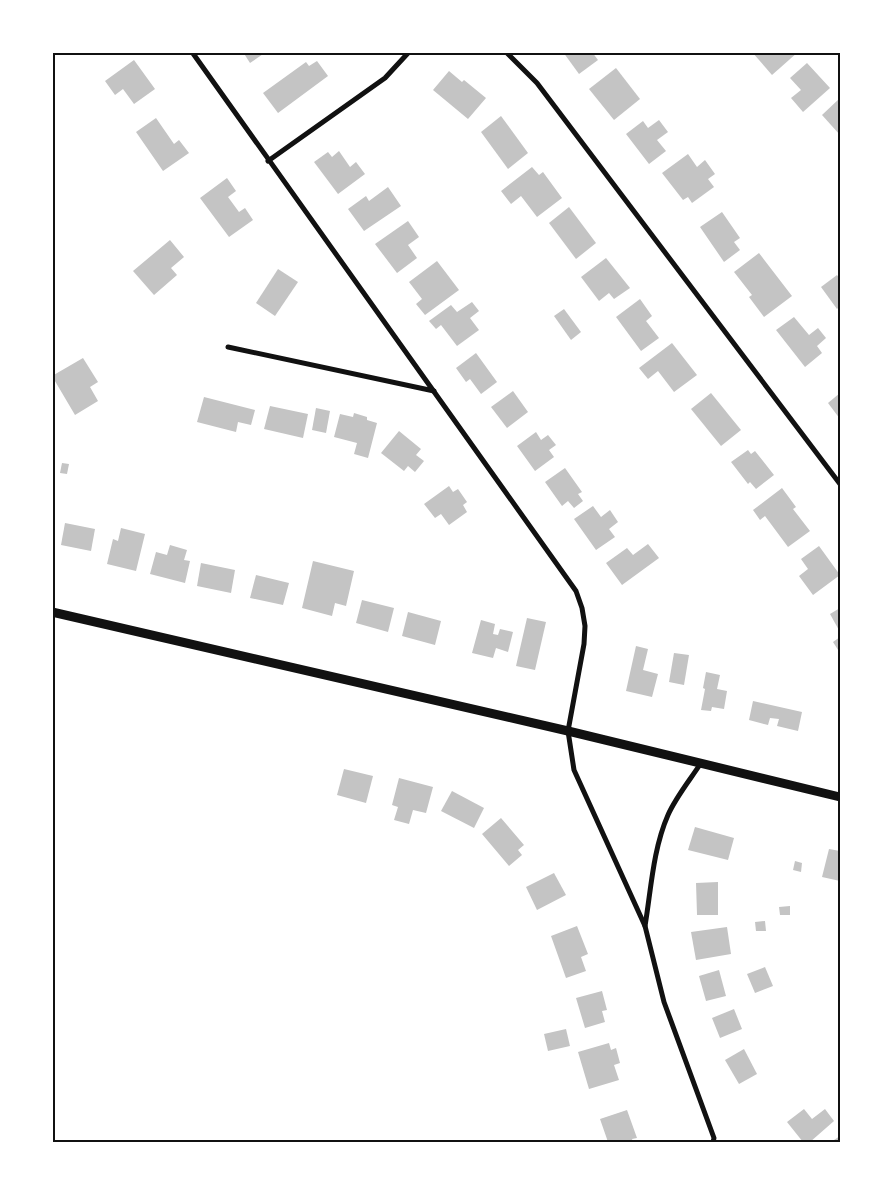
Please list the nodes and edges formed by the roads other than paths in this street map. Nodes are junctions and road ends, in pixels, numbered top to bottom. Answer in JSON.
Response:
{"nodes":[{"id":1,"x":192,"y":52,"type":"edge"},
{"id":2,"x":409,"y":52,"type":"edge"},
{"id":3,"x":506,"y":52,"type":"edge"},
{"id":4,"x":268,"y":161,"type":"junction"},
{"id":5,"x":228,"y":347,"type":"dead end"},
{"id":6,"x":434,"y":391,"type":"junction"},
{"id":7,"x":840,"y":484,"type":"edge"},
{"id":8,"x":52,"y":612,"type":"edge"},
{"id":9,"x":568,"y":731,"type":"junction"},
{"id":10,"x":701,"y":763,"type":"junction"},
{"id":11,"x":840,"y":797,"type":"edge"},
{"id":12,"x":645,"y":926,"type":"junction"},
{"id":13,"x":714,"y":1140,"type":"edge"},
{"id":14,"x":719,"y":1142,"type":"edge"}],
"edges":[{"from":1,"to":4,"type":"street"},
{"from":2,"to":4,"type":"street"},
{"from":3,"to":7,"type":"street"},
{"from":4,"to":6,"type":"street"},
{"from":5,"to":6,"type":"street"},
{"from":6,"to":9,"type":"street"},
{"from":8,"to":9,"type":"street"},
{"from":9,"to":10,"type":"street"},
{"from":9,"to":12,"type":"street"},
{"from":10,"to":11,"type":"street"},
{"from":10,"to":12,"type":"street"},
{"from":12,"to":13,"type":"street"},
{"from":13,"to":14,"type":"street"}]}
